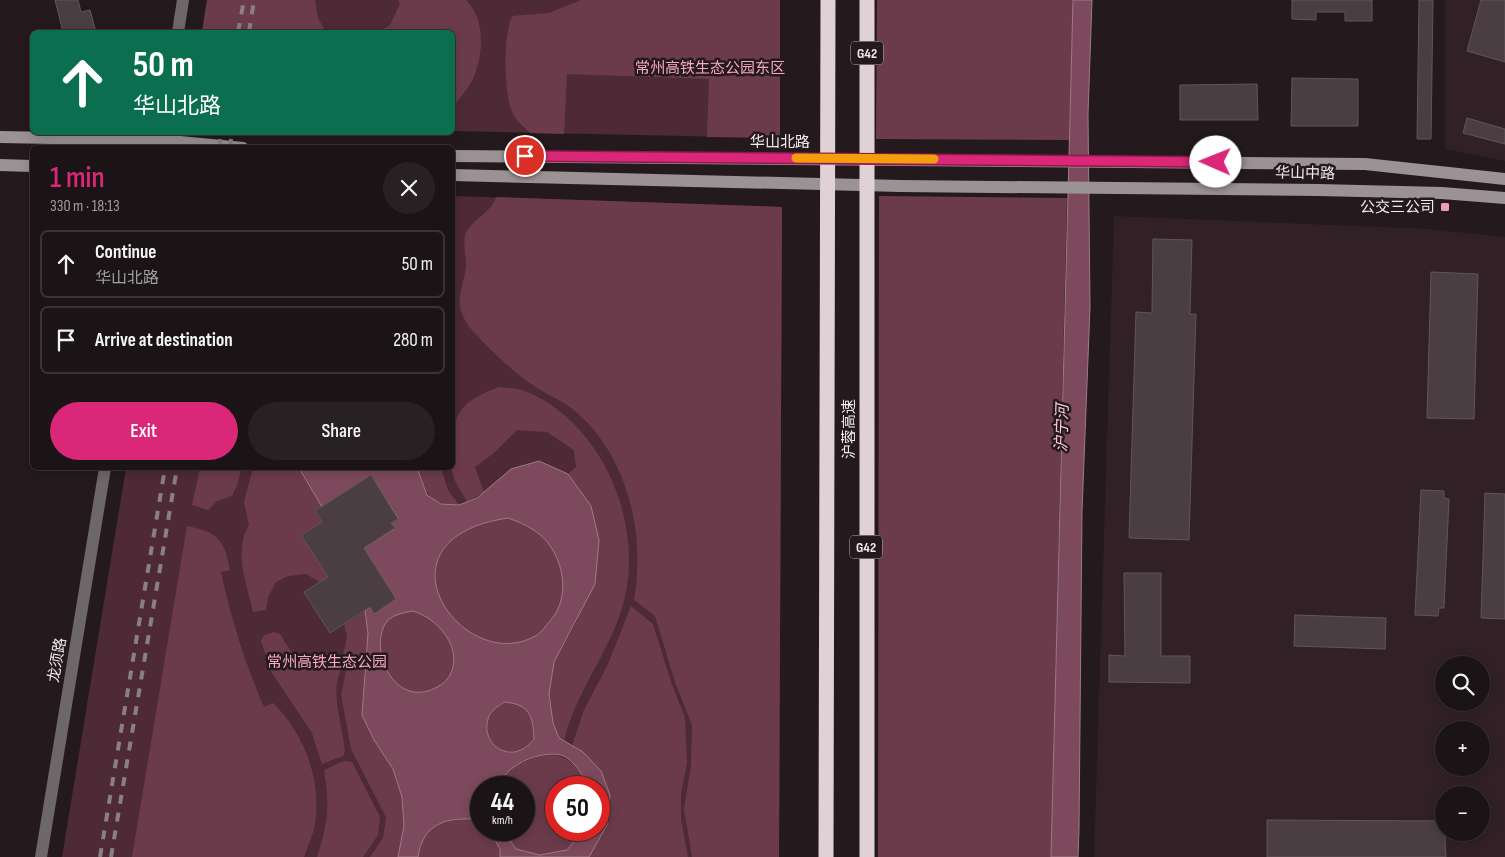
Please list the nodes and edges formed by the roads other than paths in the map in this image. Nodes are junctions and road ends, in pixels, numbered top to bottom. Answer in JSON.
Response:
{"nodes":[{"id":1,"x":183,"y":0,"type":"edge"},
{"id":2,"x":828,"y":0,"type":"edge"},
{"id":3,"x":867,"y":0,"type":"edge"},
{"id":4,"x":178,"y":30,"type":"edge"},
{"id":5,"x":0,"y":137,"type":"edge"},
{"id":6,"x":159,"y":140,"type":"edge"},
{"id":7,"x":212,"y":145,"type":"edge"},
{"id":8,"x":455,"y":156,"type":"edge"},
{"id":9,"x":1108,"y":160,"type":"joint"},
{"id":10,"x":0,"y":165,"type":"edge"},
{"id":11,"x":30,"y":166,"type":"edge"},
{"id":12,"x":455,"y":175,"type":"edge"},
{"id":13,"x":1505,"y":179,"type":"edge"},
{"id":14,"x":1505,"y":198,"type":"edge"},
{"id":15,"x":105,"y":470,"type":"edge"},
{"id":16,"x":41,"y":857,"type":"edge"},
{"id":17,"x":826,"y":857,"type":"edge"},
{"id":18,"x":867,"y":857,"type":"edge"}],
"edges":[{"from":1,"to":4,"type":"street"},
{"from":2,"to":17,"type":"highway","name":"沪蓉高速","number":"G42"},
{"from":3,"to":18,"type":"highway","name":"沪蓉高速","number":"G42"},
{"from":5,"to":6,"type":"main road"},
{"from":6,"to":7,"type":"main road"},
{"from":8,"to":9,"type":"main road","name":"华山北路"},
{"from":9,"to":13,"type":"main road","name":"华山中路"},
{"from":10,"to":11,"type":"main road"},
{"from":12,"to":14,"type":"main road","name":"华山中路"},
{"from":15,"to":16,"type":"street","name":"龙须路"}]}
